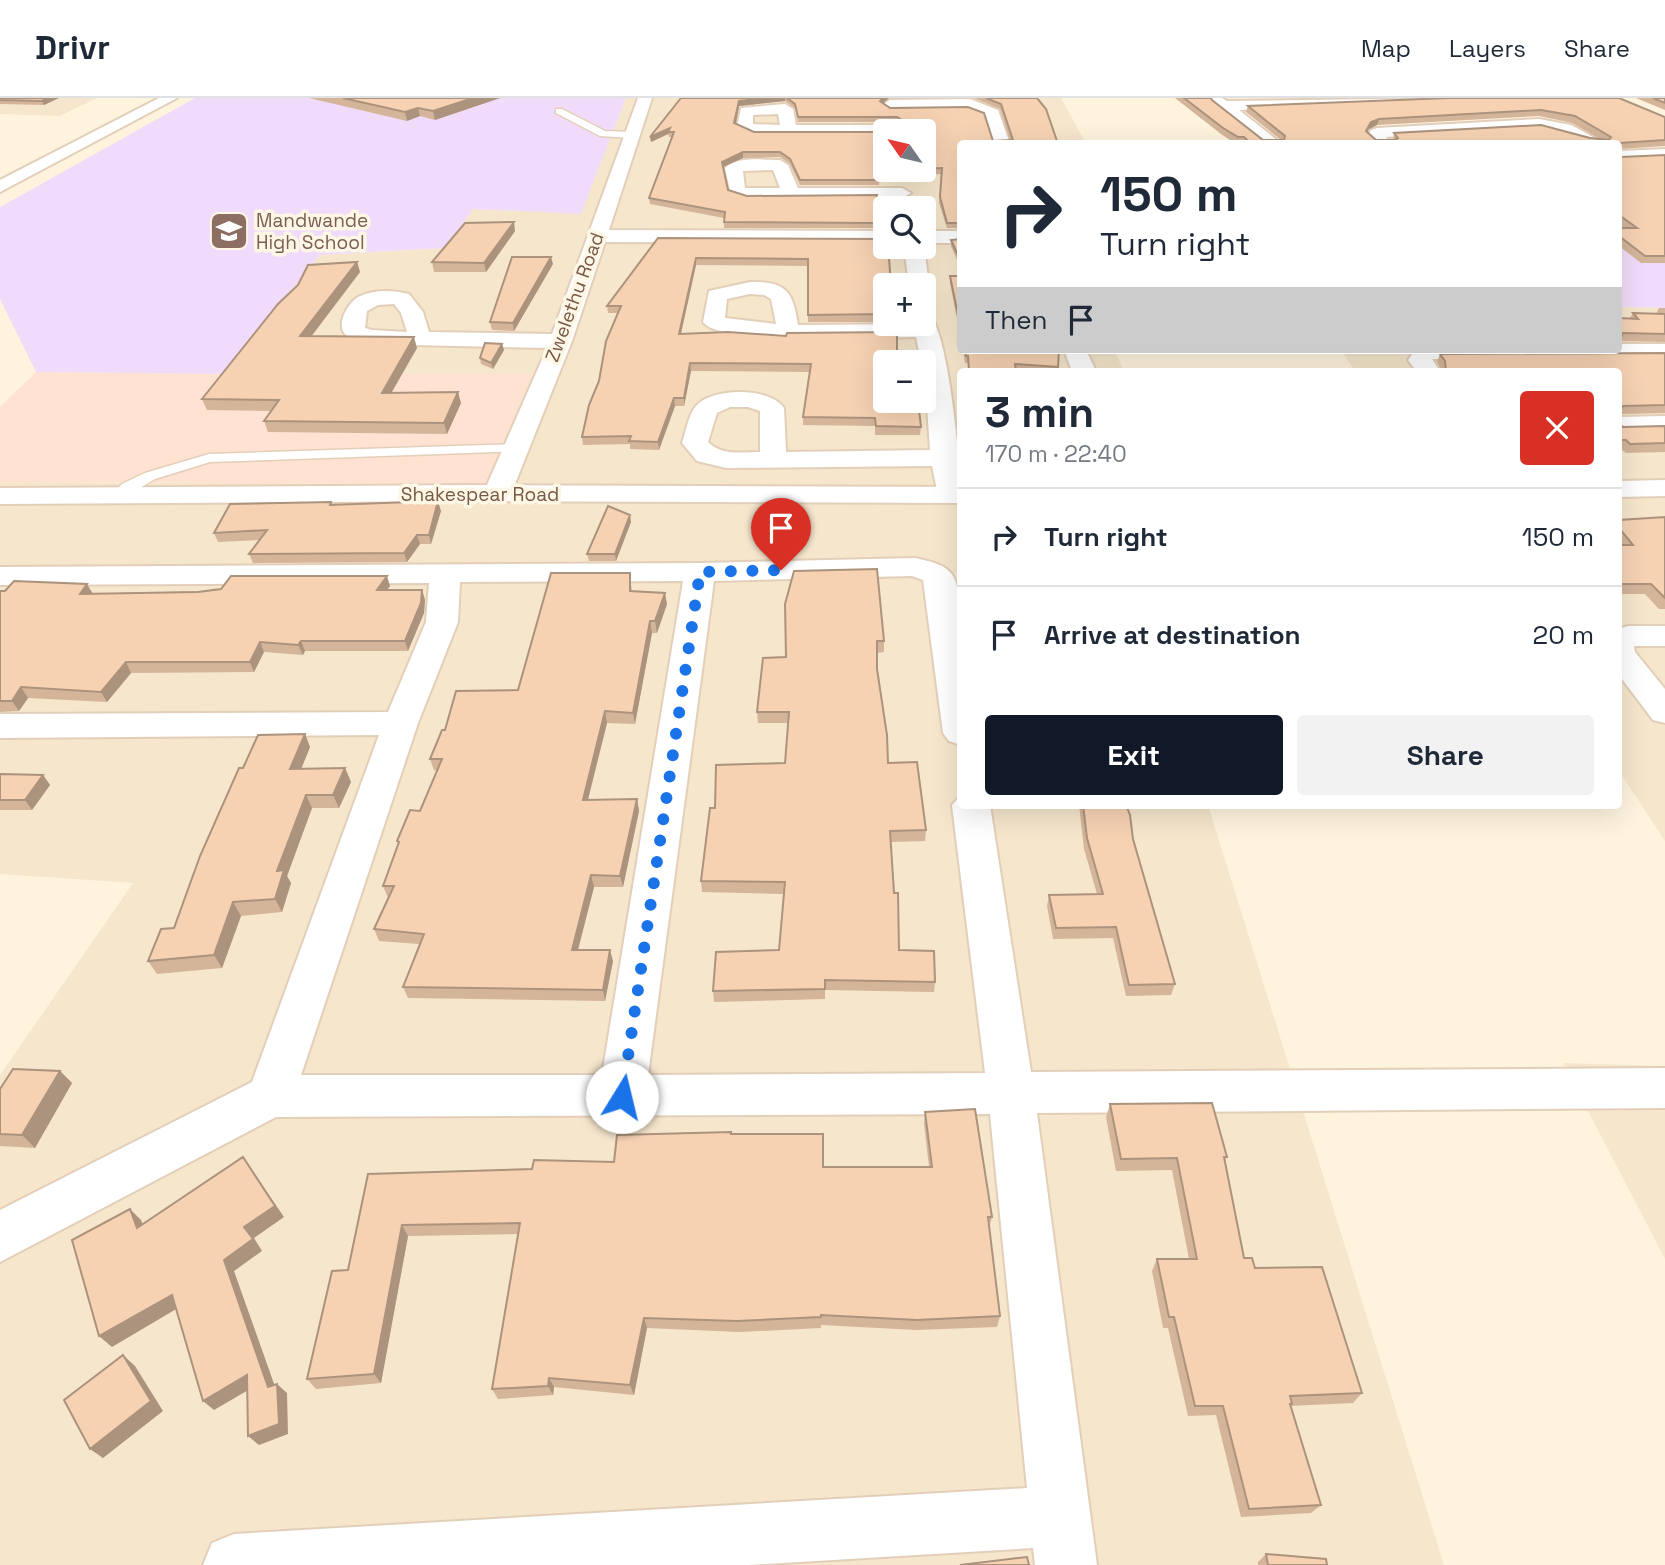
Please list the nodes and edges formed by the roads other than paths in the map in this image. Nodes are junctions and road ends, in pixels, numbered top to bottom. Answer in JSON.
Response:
{"nodes":[{"id":1,"x":170,"y":98,"type":"edge"},
{"id":2,"x":645,"y":98,"type":"edge"},
{"id":3,"x":1445,"y":98,"type":"edge"},
{"id":4,"x":1314,"y":101,"type":"edge"},
{"id":5,"x":889,"y":102,"type":"edge"},
{"id":6,"x":1219,"y":102,"type":"edge"},
{"id":7,"x":559,"y":111,"type":"dead end"},
{"id":8,"x":894,"y":119,"type":"edge"},
{"id":9,"x":789,"y":130,"type":"edge"},
{"id":10,"x":873,"y":131,"type":"edge"},
{"id":11,"x":632,"y":135,"type":"junction"},
{"id":12,"x":1001,"y":140,"type":"edge"},
{"id":13,"x":1270,"y":140,"type":"edge"},
{"id":14,"x":1379,"y":140,"type":"edge"},
{"id":15,"x":1590,"y":140,"type":"edge"},
{"id":16,"x":1665,"y":154,"type":"edge"},
{"id":17,"x":1622,"y":155,"type":"edge"},
{"id":18,"x":0,"y":187,"type":"edge"},
{"id":19,"x":791,"y":193,"type":"edge"},
{"id":20,"x":873,"y":199,"type":"edge"},
{"id":21,"x":596,"y":236,"type":"junction"},
{"id":22,"x":873,"y":237,"type":"edge"},
{"id":23,"x":936,"y":237,"type":"edge"},
{"id":24,"x":957,"y":237,"type":"edge"},
{"id":25,"x":873,"y":328,"type":"edge"},
{"id":26,"x":788,"y":330,"type":"edge"},
{"id":27,"x":928,"y":336,"type":"edge"},
{"id":28,"x":420,"y":339,"type":"dead end"},
{"id":29,"x":561,"y":341,"type":"junction"},
{"id":30,"x":1622,"y":351,"type":"edge"},
{"id":31,"x":1665,"y":351,"type":"edge"},
{"id":32,"x":949,"y":388,"type":"edge"},
{"id":33,"x":1622,"y":425,"type":"edge"},
{"id":34,"x":1665,"y":425,"type":"edge"},
{"id":35,"x":517,"y":448,"type":"junction"},
{"id":36,"x":944,"y":458,"type":"junction"},
{"id":37,"x":773,"y":460,"type":"dead end"},
{"id":38,"x":1665,"y":488,"type":"edge"},
{"id":39,"x":1622,"y":489,"type":"edge"},
{"id":40,"x":497,"y":494,"type":"junction"},
{"id":41,"x":956,"y":495,"type":"edge"},
{"id":42,"x":0,"y":496,"type":"edge"},
{"id":43,"x":118,"y":496,"type":"junction"},
{"id":44,"x":700,"y":572,"type":"junction"},
{"id":45,"x":445,"y":573,"type":"junction"},
{"id":46,"x":0,"y":576,"type":"edge"},
{"id":47,"x":1665,"y":636,"type":"edge"},
{"id":48,"x":1622,"y":640,"type":"edge"},
{"id":49,"x":1622,"y":657,"type":"edge"},
{"id":50,"x":957,"y":704,"type":"edge"},
{"id":51,"x":1665,"y":712,"type":"edge"},
{"id":52,"x":401,"y":723,"type":"junction"},
{"id":53,"x":0,"y":726,"type":"edge"},
{"id":54,"x":972,"y":809,"type":"edge"},
{"id":55,"x":1665,"y":1088,"type":"edge"},
{"id":56,"x":1011,"y":1093,"type":"junction"},
{"id":57,"x":271,"y":1096,"type":"junction"},
{"id":58,"x":622,"y":1097,"type":"junction"},
{"id":59,"x":0,"y":1237,"type":"edge"},
{"id":60,"x":1062,"y":1540,"type":"edge"},
{"id":61,"x":234,"y":1565,"type":"edge"}],
"edges":[{"from":1,"to":18,"type":"street"},
{"from":2,"to":11,"type":"street","name":"Zwelethu Road"},
{"from":3,"to":4,"type":"street"},
{"from":4,"to":6,"type":"street"},
{"from":5,"to":8,"type":"street"},
{"from":5,"to":12,"type":"street"},
{"from":6,"to":13,"type":"street"},
{"from":7,"to":11,"type":"lane"},
{"from":9,"to":10,"type":"street"},
{"from":11,"to":21,"type":"street","name":"Zwelethu Road"},
{"from":14,"to":15,"type":"street"},
{"from":16,"to":17,"type":"street"},
{"from":19,"to":20,"type":"street"},
{"from":21,"to":22,"type":"street"},
{"from":21,"to":29,"type":"street","name":"Zwelethu Road"},
{"from":23,"to":24,"type":"street"},
{"from":25,"to":26,"type":"street"},
{"from":27,"to":32,"type":"street"},
{"from":28,"to":29,"type":"street"},
{"from":29,"to":35,"type":"street","name":"Zwelethu Road"},
{"from":30,"to":31,"type":"street"},
{"from":32,"to":36,"type":"street"},
{"from":33,"to":34,"type":"street"},
{"from":35,"to":40,"type":"street","name":"Zwelethu Road"},
{"from":35,"to":43,"type":"lane"},
{"from":36,"to":37,"type":"street"},
{"from":36,"to":41,"type":"street"},
{"from":38,"to":39,"type":"street"},
{"from":40,"to":41,"type":"street","name":"Shakespear Road"},
{"from":40,"to":43,"type":"street","name":"Shakespear Road"},
{"from":42,"to":43,"type":"street","name":"Shakespear Road"},
{"from":44,"to":45,"type":"street"},
{"from":44,"to":50,"type":"street"},
{"from":44,"to":58,"type":"street"},
{"from":45,"to":46,"type":"street"},
{"from":45,"to":52,"type":"street"},
{"from":47,"to":48,"type":"street"},
{"from":49,"to":51,"type":"street"},
{"from":52,"to":53,"type":"street"},
{"from":52,"to":57,"type":"street"},
{"from":54,"to":56,"type":"street"},
{"from":55,"to":56,"type":"street"},
{"from":56,"to":58,"type":"street"},
{"from":56,"to":60,"type":"street"},
{"from":57,"to":58,"type":"street"},
{"from":57,"to":59,"type":"street"},
{"from":60,"to":61,"type":"street"}]}
